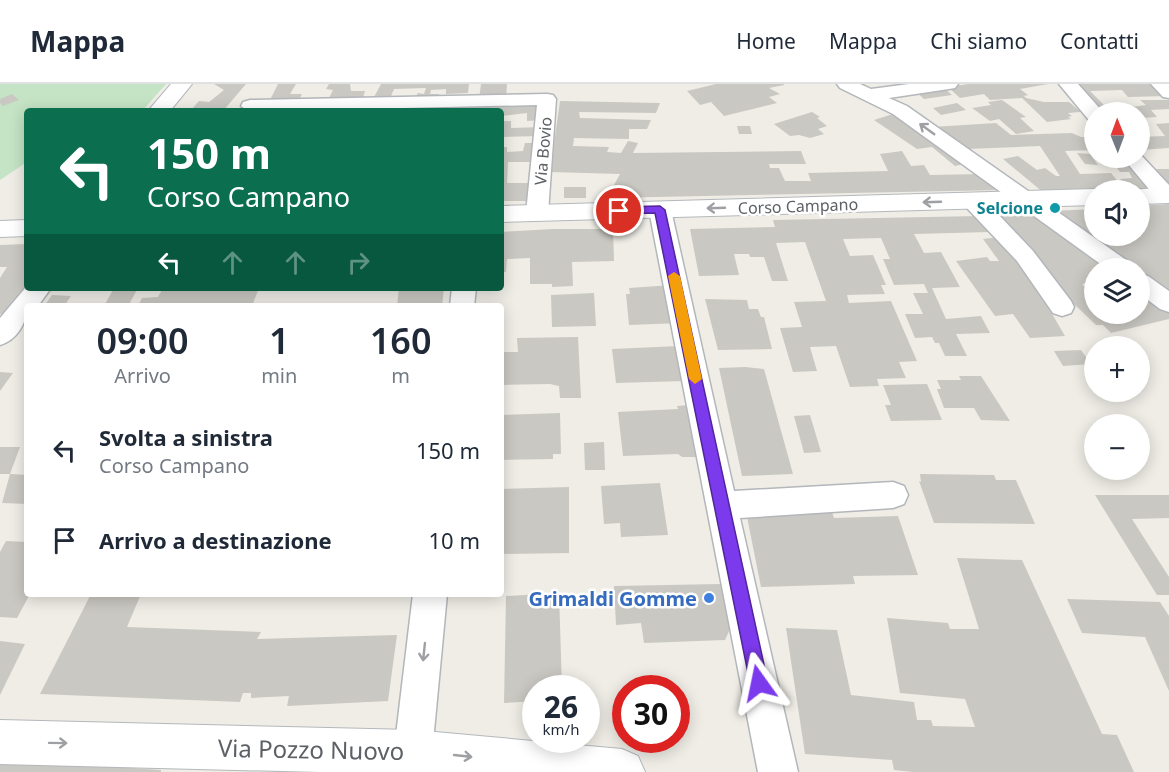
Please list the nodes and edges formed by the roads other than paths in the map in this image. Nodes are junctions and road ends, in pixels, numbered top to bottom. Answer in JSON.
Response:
{"nodes":[{"id":1,"x":182,"y":84,"type":"edge"},
{"id":2,"x":846,"y":84,"type":"edge"},
{"id":3,"x":949,"y":84,"type":"edge"},
{"id":4,"x":1068,"y":84,"type":"edge"},
{"id":5,"x":1160,"y":84,"type":"edge"},
{"id":6,"x":1169,"y":93,"type":"edge"},
{"id":7,"x":868,"y":95,"type":"junction"},
{"id":8,"x":1084,"y":102,"type":"edge"},
{"id":9,"x":250,"y":106,"type":"dead end"},
{"id":10,"x":162,"y":108,"type":"edge"},
{"id":11,"x":1142,"y":168,"type":"edge"},
{"id":12,"x":1168,"y":195,"type":"edge"},
{"id":13,"x":1150,"y":196,"type":"edge"},
{"id":14,"x":1084,"y":197,"type":"edge"},
{"id":15,"x":1026,"y":199,"type":"junction"},
{"id":16,"x":974,"y":201,"type":"junction"},
{"id":17,"x":660,"y":210,"type":"junction"},
{"id":18,"x":537,"y":213,"type":"junction"},
{"id":19,"x":504,"y":214,"type":"edge"},
{"id":20,"x":24,"y":228,"type":"edge"},
{"id":21,"x":0,"y":229,"type":"edge"},
{"id":22,"x":1107,"y":258,"type":"edge"},
{"id":23,"x":1150,"y":289,"type":"edge"},
{"id":24,"x":37,"y":291,"type":"edge"},
{"id":25,"x":27,"y":303,"type":"edge"},
{"id":26,"x":1169,"y":303,"type":"edge"},
{"id":27,"x":24,"y":306,"type":"edge"},
{"id":28,"x":1062,"y":307,"type":"dead end"},
{"id":29,"x":0,"y":336,"type":"edge"},
{"id":30,"x":893,"y":495,"type":"dead end"},
{"id":31,"x":722,"y":505,"type":"junction"},
{"id":32,"x":430,"y":597,"type":"edge"},
{"id":33,"x":0,"y":742,"type":"edge"},
{"id":34,"x":412,"y":752,"type":"junction"},
{"id":35,"x":621,"y":772,"type":"edge"},
{"id":36,"x":778,"y":772,"type":"edge"}],
"edges":[{"from":1,"to":10,"type":"main road"},
{"from":2,"to":7,"type":"street"},
{"from":3,"to":7,"type":"street"},
{"from":4,"to":8,"type":"street"},
{"from":5,"to":6,"type":"street"},
{"from":15,"to":7,"type":"street","one_way":true},
{"from":9,"to":18,"type":"street","name":"Via Bovio"},
{"from":11,"to":12,"type":"street"},
{"from":12,"to":13,"type":"main road"},
{"from":14,"to":15,"type":"main road","name":"Corso Campano"},
{"from":15,"to":16,"type":"main road","name":"Corso Campano"},
{"from":15,"to":22,"type":"street"},
{"from":16,"to":17,"type":"main road","name":"Corso Campano","one_way":true},
{"from":16,"to":28,"type":"street"},
{"from":17,"to":18,"type":"main road","name":"Corso Campano"},
{"from":17,"to":31,"type":"street"},
{"from":18,"to":19,"type":"main road","name":"Corso Campano"},
{"from":20,"to":21,"type":"main road"},
{"from":23,"to":26,"type":"street"},
{"from":24,"to":25,"type":"street"},
{"from":27,"to":29,"type":"street"},
{"from":30,"to":31,"type":"street"},
{"from":31,"to":36,"type":"street"},
{"from":32,"to":34,"type":"street","one_way":true},
{"from":33,"to":34,"type":"main road","name":"Via Pozzo Nuovo","one_way":true},
{"from":34,"to":35,"type":"main road","name":"Via Pozzo Nuovo","one_way":true}]}
